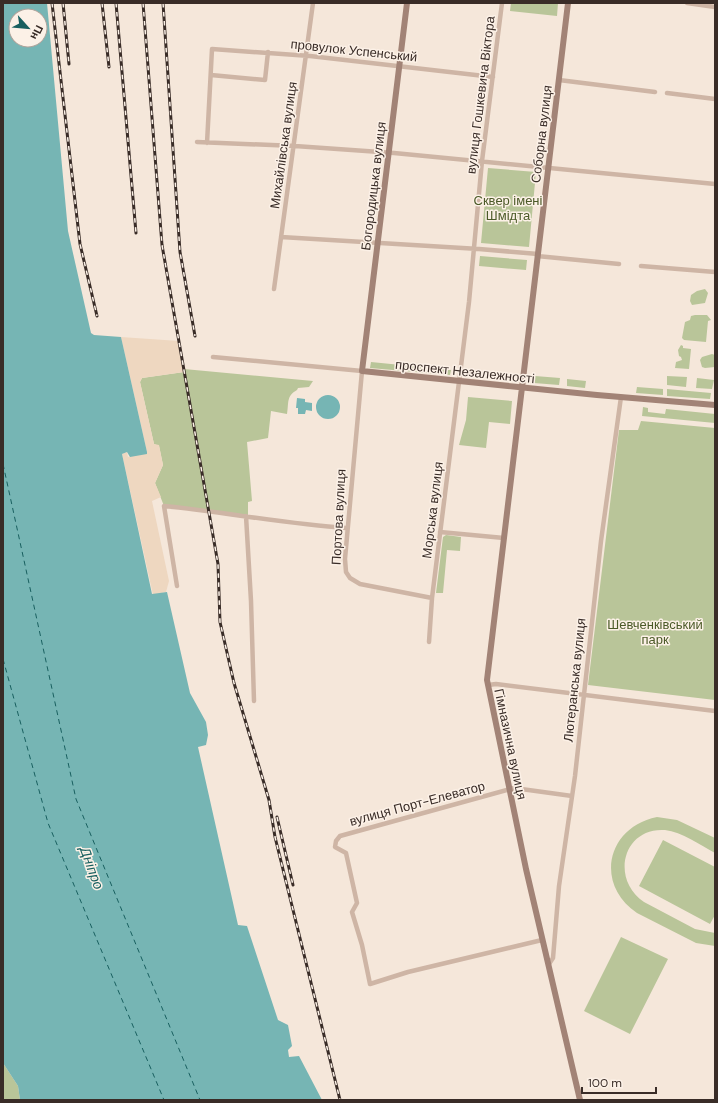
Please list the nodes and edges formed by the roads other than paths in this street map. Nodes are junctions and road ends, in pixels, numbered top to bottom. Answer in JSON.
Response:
{"nodes":[{"id":1,"x":313,"y":3,"type":"edge"},
{"id":2,"x":407,"y":3,"type":"edge"},
{"id":3,"x":502,"y":3,"type":"edge"},
{"id":4,"x":568,"y":3,"type":"edge"},
{"id":5,"x":686,"y":3,"type":"edge"},
{"id":6,"x":715,"y":7,"type":"edge"},
{"id":7,"x":268,"y":52,"type":"junction"},
{"id":8,"x":306,"y":55,"type":"junction"},
{"id":9,"x":398,"y":65,"type":"junction"},
{"id":10,"x":211,"y":75,"type":"junction"},
{"id":11,"x":493,"y":77,"type":"junction"},
{"id":12,"x":559,"y":80,"type":"junction"},
{"id":13,"x":655,"y":92,"type":"dead end"},
{"id":14,"x":667,"y":93,"type":"dead end"},
{"id":15,"x":715,"y":99,"type":"edge"},
{"id":16,"x":197,"y":142,"type":"dead end"},
{"id":17,"x":207,"y":143,"type":"junction"},
{"id":18,"x":294,"y":146,"type":"junction"},
{"id":19,"x":388,"y":153,"type":"junction"},
{"id":20,"x":482,"y":161,"type":"junction"},
{"id":21,"x":548,"y":167,"type":"junction"},
{"id":22,"x":715,"y":184,"type":"edge"},
{"id":23,"x":281,"y":237,"type":"junction"},
{"id":24,"x":377,"y":242,"type":"junction"},
{"id":25,"x":474,"y":248,"type":"junction"},
{"id":26,"x":538,"y":255,"type":"junction"},
{"id":27,"x":619,"y":264,"type":"dead end"},
{"id":28,"x":641,"y":266,"type":"dead end"},
{"id":29,"x":715,"y":272,"type":"edge"},
{"id":30,"x":274,"y":289,"type":"dead end"},
{"id":31,"x":213,"y":357,"type":"dead end"},
{"id":32,"x":362,"y":371,"type":"junction"},
{"id":33,"x":459,"y":381,"type":"junction"},
{"id":34,"x":522,"y":387,"type":"junction"},
{"id":35,"x":621,"y":397,"type":"junction"},
{"id":36,"x":715,"y":405,"type":"edge"},
{"id":37,"x":246,"y":516,"type":"junction"},
{"id":38,"x":346,"y":528,"type":"junction"},
{"id":39,"x":440,"y":532,"type":"junction"},
{"id":40,"x":504,"y":538,"type":"junction"},
{"id":41,"x":177,"y":586,"type":"dead end"},
{"id":42,"x":432,"y":598,"type":"junction"},
{"id":43,"x":429,"y":642,"type":"dead end"},
{"id":44,"x":488,"y":685,"type":"junction"},
{"id":45,"x":583,"y":696,"type":"junction"},
{"id":46,"x":254,"y":702,"type":"dead end"},
{"id":47,"x":715,"y":711,"type":"edge"},
{"id":48,"x":510,"y":789,"type":"junction"},
{"id":49,"x":572,"y":796,"type":"junction"},
{"id":50,"x":542,"y":940,"type":"junction"},
{"id":51,"x":549,"y":964,"type":"junction"},
{"id":52,"x":580,"y":1100,"type":"edge"}],
"edges":[{"from":1,"to":8,"type":"street","name":"Михайлівська вулиця"},
{"from":2,"to":9,"type":"street","name":"Богородицька вулиця"},
{"from":3,"to":11,"type":"street","name":"вулиця Гошкевича Віктора"},
{"from":4,"to":12,"type":"street","name":"Соборна вулиця"},
{"from":5,"to":6,"type":"street"},
{"from":7,"to":8,"type":"street","name":"провулок Успенський"},
{"from":7,"to":10,"type":"street"},
{"from":7,"to":10,"type":"street","name":"провулок Успенський"},
{"from":8,"to":9,"type":"street","name":"провулок Успенський"},
{"from":8,"to":18,"type":"street","name":"Михайлівська вулиця"},
{"from":9,"to":11,"type":"street","name":"провулок Успенський"},
{"from":9,"to":19,"type":"street","name":"Богородицька вулиця"},
{"from":10,"to":17,"type":"street"},
{"from":11,"to":20,"type":"street","name":"вулиця Гошкевича Віктора"},
{"from":12,"to":13,"type":"street"},
{"from":12,"to":21,"type":"street","name":"Соборна вулиця"},
{"from":14,"to":15,"type":"street"},
{"from":16,"to":17,"type":"street"},
{"from":17,"to":18,"type":"street"},
{"from":18,"to":19,"type":"street"},
{"from":18,"to":23,"type":"street","name":"Михайлівська вулиця"},
{"from":19,"to":20,"type":"street"},
{"from":19,"to":24,"type":"street","name":"Богородицька вулиця"},
{"from":20,"to":21,"type":"street"},
{"from":20,"to":25,"type":"street","name":"вулиця Гошкевича Віктора"},
{"from":21,"to":22,"type":"street"},
{"from":21,"to":26,"type":"street","name":"Соборна вулиця"},
{"from":23,"to":24,"type":"street"},
{"from":23,"to":30,"type":"street","name":"Михайлівська вулиця"},
{"from":24,"to":25,"type":"street"},
{"from":24,"to":32,"type":"street","name":"Богородицька вулиця"},
{"from":25,"to":26,"type":"street"},
{"from":25,"to":33,"type":"street","name":"вулиця Гошкевича Віктора"},
{"from":26,"to":27,"type":"street"},
{"from":26,"to":34,"type":"street","name":"Соборна вулиця"},
{"from":28,"to":29,"type":"street"},
{"from":31,"to":32,"type":"street","name":"проспект Незалежності"},
{"from":32,"to":33,"type":"street","name":"проспект Незалежності"},
{"from":32,"to":38,"type":"street","name":"Портова вулиця"},
{"from":33,"to":34,"type":"street","name":"проспект Незалежності"},
{"from":33,"to":39,"type":"street","name":"Морська вулиця"},
{"from":34,"to":35,"type":"street","name":"проспект Незалежності"},
{"from":34,"to":40,"type":"street","name":"Гімназична вулиця"},
{"from":35,"to":36,"type":"street","name":"проспект Незалежності"},
{"from":35,"to":45,"type":"street","name":"Лютеранська вулиця"},
{"from":37,"to":38,"type":"street"},
{"from":37,"to":41,"type":"street"},
{"from":37,"to":46,"type":"street"},
{"from":38,"to":42,"type":"street","name":"Портова вулиця"},
{"from":39,"to":40,"type":"street"},
{"from":39,"to":42,"type":"street","name":"Морська вулиця"},
{"from":40,"to":44,"type":"street","name":"Гімназична вулиця"},
{"from":42,"to":43,"type":"street","name":"Морська вулиця"},
{"from":44,"to":45,"type":"street"},
{"from":44,"to":48,"type":"street","name":"Гімназична вулиця"},
{"from":45,"to":47,"type":"street"},
{"from":45,"to":49,"type":"street","name":"Лютеранська вулиця"},
{"from":48,"to":49,"type":"street","name":"вулиця Порт-Елеватор"},
{"from":48,"to":50,"type":"street","name":"Гімназична вулиця"},
{"from":48,"to":50,"type":"street","name":"вулиця Порт-Елеватор"},
{"from":49,"to":51,"type":"street","name":"Лютеранська вулиця"},
{"from":50,"to":51,"type":"street","name":"Гімназична вулиця"},
{"from":51,"to":52,"type":"street","name":"Гімназична вулиця"}]}
